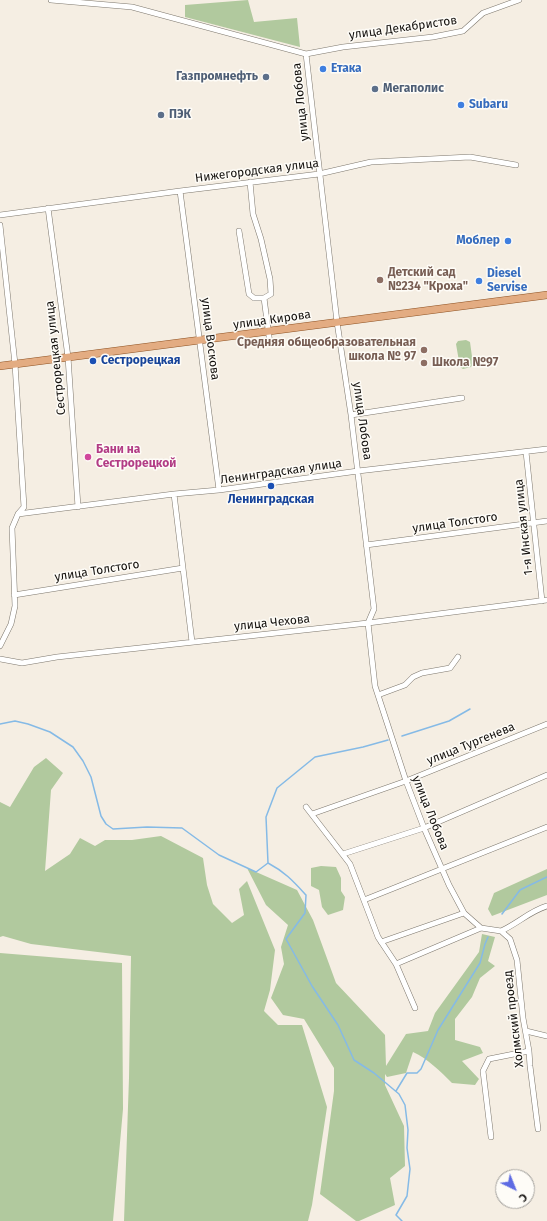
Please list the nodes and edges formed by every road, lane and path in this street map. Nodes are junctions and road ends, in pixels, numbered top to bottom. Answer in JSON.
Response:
{"nodes":[{"id":1,"x":51,"y":0,"type":"edge"},
{"id":2,"x":519,"y":0,"type":"edge"},
{"id":3,"x":306,"y":54,"type":"junction"},
{"id":4,"x":516,"y":165,"type":"dead end"},
{"id":5,"x":320,"y":174,"type":"junction"},
{"id":6,"x":250,"y":182,"type":"junction"},
{"id":7,"x":180,"y":191,"type":"junction"},
{"id":8,"x":48,"y":208,"type":"junction"},
{"id":9,"x":0,"y":215,"type":"edge"},
{"id":10,"x":0,"y":225,"type":"edge"},
{"id":11,"x":239,"y":231,"type":"dead end"},
{"id":12,"x":547,"y":295,"type":"edge"},
{"id":13,"x":264,"y":298,"type":"junction"},
{"id":14,"x":338,"y":322,"type":"junction"},
{"id":15,"x":269,"y":332,"type":"junction"},
{"id":16,"x":200,"y":341,"type":"junction"},
{"id":17,"x":270,"y":344,"type":"dead end"},
{"id":18,"x":68,"y":357,"type":"junction"},
{"id":19,"x":16,"y":364,"type":"junction"},
{"id":20,"x":0,"y":366,"type":"edge"},
{"id":21,"x":462,"y":398,"type":"dead end"},
{"id":22,"x":351,"y":415,"type":"junction"},
{"id":23,"x":547,"y":449,"type":"edge"},
{"id":24,"x":526,"y":452,"type":"junction"},
{"id":25,"x":358,"y":471,"type":"junction"},
{"id":26,"x":219,"y":490,"type":"junction"},
{"id":27,"x":174,"y":494,"type":"junction"},
{"id":28,"x":78,"y":507,"type":"junction"},
{"id":29,"x":18,"y":514,"type":"junction"},
{"id":30,"x":547,"y":521,"type":"edge"},
{"id":31,"x":534,"y":523,"type":"junction"},
{"id":32,"x":366,"y":545,"type":"junction"},
{"id":33,"x":183,"y":568,"type":"junction"},
{"id":34,"x":14,"y":595,"type":"junction"},
{"id":35,"x":544,"y":600,"type":"edge"},
{"id":36,"x":368,"y":623,"type":"junction"},
{"id":37,"x":192,"y":642,"type":"junction"},
{"id":38,"x":0,"y":646,"type":"edge"},
{"id":39,"x":458,"y":657,"type":"dead end"},
{"id":40,"x":0,"y":659,"type":"edge"},
{"id":41,"x":378,"y":695,"type":"junction"},
{"id":42,"x":547,"y":724,"type":"edge"},
{"id":43,"x":547,"y":775,"type":"edge"},
{"id":44,"x":406,"y":781,"type":"junction"},
{"id":45,"x":306,"y":807,"type":"dead end"},
{"id":46,"x":312,"y":814,"type":"junction"},
{"id":47,"x":547,"y":827,"type":"edge"},
{"id":48,"x":424,"y":828,"type":"junction"},
{"id":49,"x":343,"y":854,"type":"junction"},
{"id":50,"x":442,"y":868,"type":"junction"},
{"id":51,"x":364,"y":900,"type":"junction"},
{"id":52,"x":547,"y":906,"type":"edge"},
{"id":53,"x":464,"y":913,"type":"junction"},
{"id":54,"x":481,"y":928,"type":"junction"},
{"id":55,"x":501,"y":931,"type":"junction"},
{"id":56,"x":382,"y":942,"type":"junction"},
{"id":57,"x":396,"y":964,"type":"junction"},
{"id":58,"x":415,"y":1008,"type":"dead end"},
{"id":59,"x":526,"y":1031,"type":"junction"},
{"id":60,"x":547,"y":1036,"type":"edge"},
{"id":61,"x":529,"y":1051,"type":"junction"},
{"id":62,"x":538,"y":1129,"type":"dead end"},
{"id":63,"x":490,"y":1137,"type":"dead end"}],
"edges":[{"from":1,"to":3,"type":"street"},
{"from":2,"to":3,"type":"street","name":"улица Декабристов"},
{"from":3,"to":5,"type":"street","name":"улица Лобова"},
{"from":4,"to":5,"type":"street","name":"Нижегородская улица"},
{"from":5,"to":6,"type":"street","name":"Нижегородская улица"},
{"from":5,"to":14,"type":"street","name":"улица Лобова"},
{"from":6,"to":7,"type":"street","name":"Нижегородская улица"},
{"from":6,"to":13,"type":"street"},
{"from":7,"to":8,"type":"street","name":"Нижегородская улица"},
{"from":7,"to":16,"type":"street","name":"улица Воскова"},
{"from":8,"to":9,"type":"street","name":"Нижегородская улица"},
{"from":8,"to":18,"type":"street","name":"Сестрорецкая улица"},
{"from":10,"to":19,"type":"street"},
{"from":11,"to":13,"type":"street"},
{"from":12,"to":14,"type":"main road","name":"улица Кирова"},
{"from":13,"to":15,"type":"street"},
{"from":14,"to":15,"type":"main road","name":"улица Кирова"},
{"from":14,"to":22,"type":"street","name":"улица Лобова"},
{"from":15,"to":16,"type":"main road","name":"улица Кирова"},
{"from":15,"to":17,"type":"street"},
{"from":16,"to":18,"type":"main road","name":"улица Кирова"},
{"from":16,"to":26,"type":"street","name":"улица Воскова"},
{"from":18,"to":19,"type":"main road","name":"улица Кирова"},
{"from":18,"to":28,"type":"street","name":"Сестрорецкая улица"},
{"from":19,"to":20,"type":"main road","name":"улица Кирова"},
{"from":19,"to":29,"type":"street"},
{"from":21,"to":22,"type":"street"},
{"from":22,"to":25,"type":"street","name":"улица Лобова"},
{"from":23,"to":24,"type":"street","name":"Ленинградская улица"},
{"from":24,"to":25,"type":"street","name":"Ленинградская улица"},
{"from":24,"to":31,"type":"street","name":"1-я Инская улица"},
{"from":25,"to":26,"type":"street","name":"Ленинградская улица"},
{"from":25,"to":32,"type":"street","name":"улица Лобова"},
{"from":26,"to":27,"type":"street","name":"Ленинградская улица"},
{"from":27,"to":28,"type":"street","name":"Ленинградская улица"},
{"from":27,"to":33,"type":"street"},
{"from":28,"to":29,"type":"street","name":"Ленинградская улица"},
{"from":29,"to":34,"type":"street"},
{"from":30,"to":31,"type":"street","name":"улица Толстого"},
{"from":31,"to":32,"type":"street","name":"улица Толстого"},
{"from":31,"to":35,"type":"street","name":"1-я Инская улица"},
{"from":32,"to":36,"type":"street","name":"улица Лобова"},
{"from":33,"to":34,"type":"street","name":"улица Толстого"},
{"from":33,"to":37,"type":"street"},
{"from":34,"to":38,"type":"street"},
{"from":35,"to":36,"type":"street","name":"улица Чехова"},
{"from":36,"to":37,"type":"street","name":"улица Чехова"},
{"from":36,"to":41,"type":"street","name":"улица Лобова"},
{"from":37,"to":40,"type":"street","name":"улица Чехова"},
{"from":39,"to":41,"type":"street"},
{"from":41,"to":44,"type":"street","name":"улица Лобова"},
{"from":42,"to":44,"type":"street","name":"улица Тургенева"},
{"from":43,"to":48,"type":"street"},
{"from":44,"to":46,"type":"street","name":"улица Тургенева"},
{"from":44,"to":48,"type":"street","name":"улица Лобова"},
{"from":45,"to":46,"type":"street"},
{"from":46,"to":49,"type":"street"},
{"from":47,"to":50,"type":"street"},
{"from":48,"to":49,"type":"street"},
{"from":48,"to":50,"type":"street","name":"улица Лобова"},
{"from":49,"to":51,"type":"street"},
{"from":50,"to":51,"type":"street"},
{"from":50,"to":53,"type":"street","name":"улица Лобова"},
{"from":51,"to":56,"type":"street"},
{"from":52,"to":55,"type":"street"},
{"from":53,"to":54,"type":"street","name":"улица Лобова"},
{"from":53,"to":56,"type":"street"},
{"from":54,"to":55,"type":"street"},
{"from":54,"to":57,"type":"street"},
{"from":55,"to":59,"type":"street","name":"Холмский проезд"},
{"from":56,"to":57,"type":"street"},
{"from":57,"to":58,"type":"street"},
{"from":59,"to":60,"type":"street"},
{"from":59,"to":61,"type":"street","name":"Холмский проезд"},
{"from":61,"to":62,"type":"street","name":"Холмский проезд"},
{"from":61,"to":63,"type":"street"}]}
